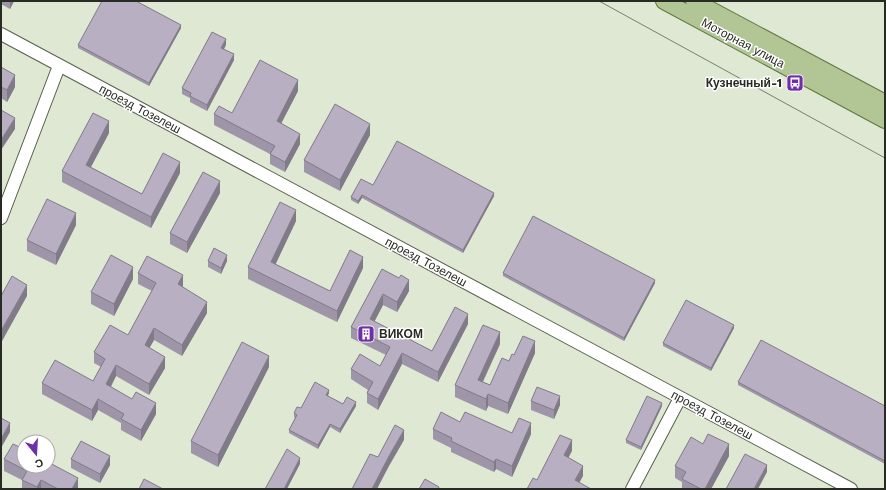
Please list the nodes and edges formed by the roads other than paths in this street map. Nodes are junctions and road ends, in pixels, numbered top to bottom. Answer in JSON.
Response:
{"nodes":[{"id":1,"x":664,"y":1,"type":"edge"},
{"id":2,"x":694,"y":1,"type":"edge"},
{"id":3,"x":1,"y":34,"type":"edge"},
{"id":4,"x":59,"y":66,"type":"junction"},
{"id":5,"x":885,"y":103,"type":"edge"},
{"id":6,"x":885,"y":120,"type":"edge"},
{"id":7,"x":1,"y":218,"type":"edge"},
{"id":8,"x":680,"y":398,"type":"junction"},
{"id":9,"x":632,"y":489,"type":"edge"},
{"id":10,"x":851,"y":489,"type":"edge"}],
"edges":[{"from":1,"to":6,"type":"main road","name":"Моторная улица"},
{"from":2,"to":5,"type":"main road","name":"Моторная улица"},
{"from":3,"to":4,"type":"street","name":"проезд Тозелеш"},
{"from":4,"to":7,"type":"street"},
{"from":4,"to":8,"type":"street","name":"проезд Тозелеш"},
{"from":8,"to":9,"type":"street"},
{"from":8,"to":10,"type":"street","name":"проезд Тозелеш"}]}
